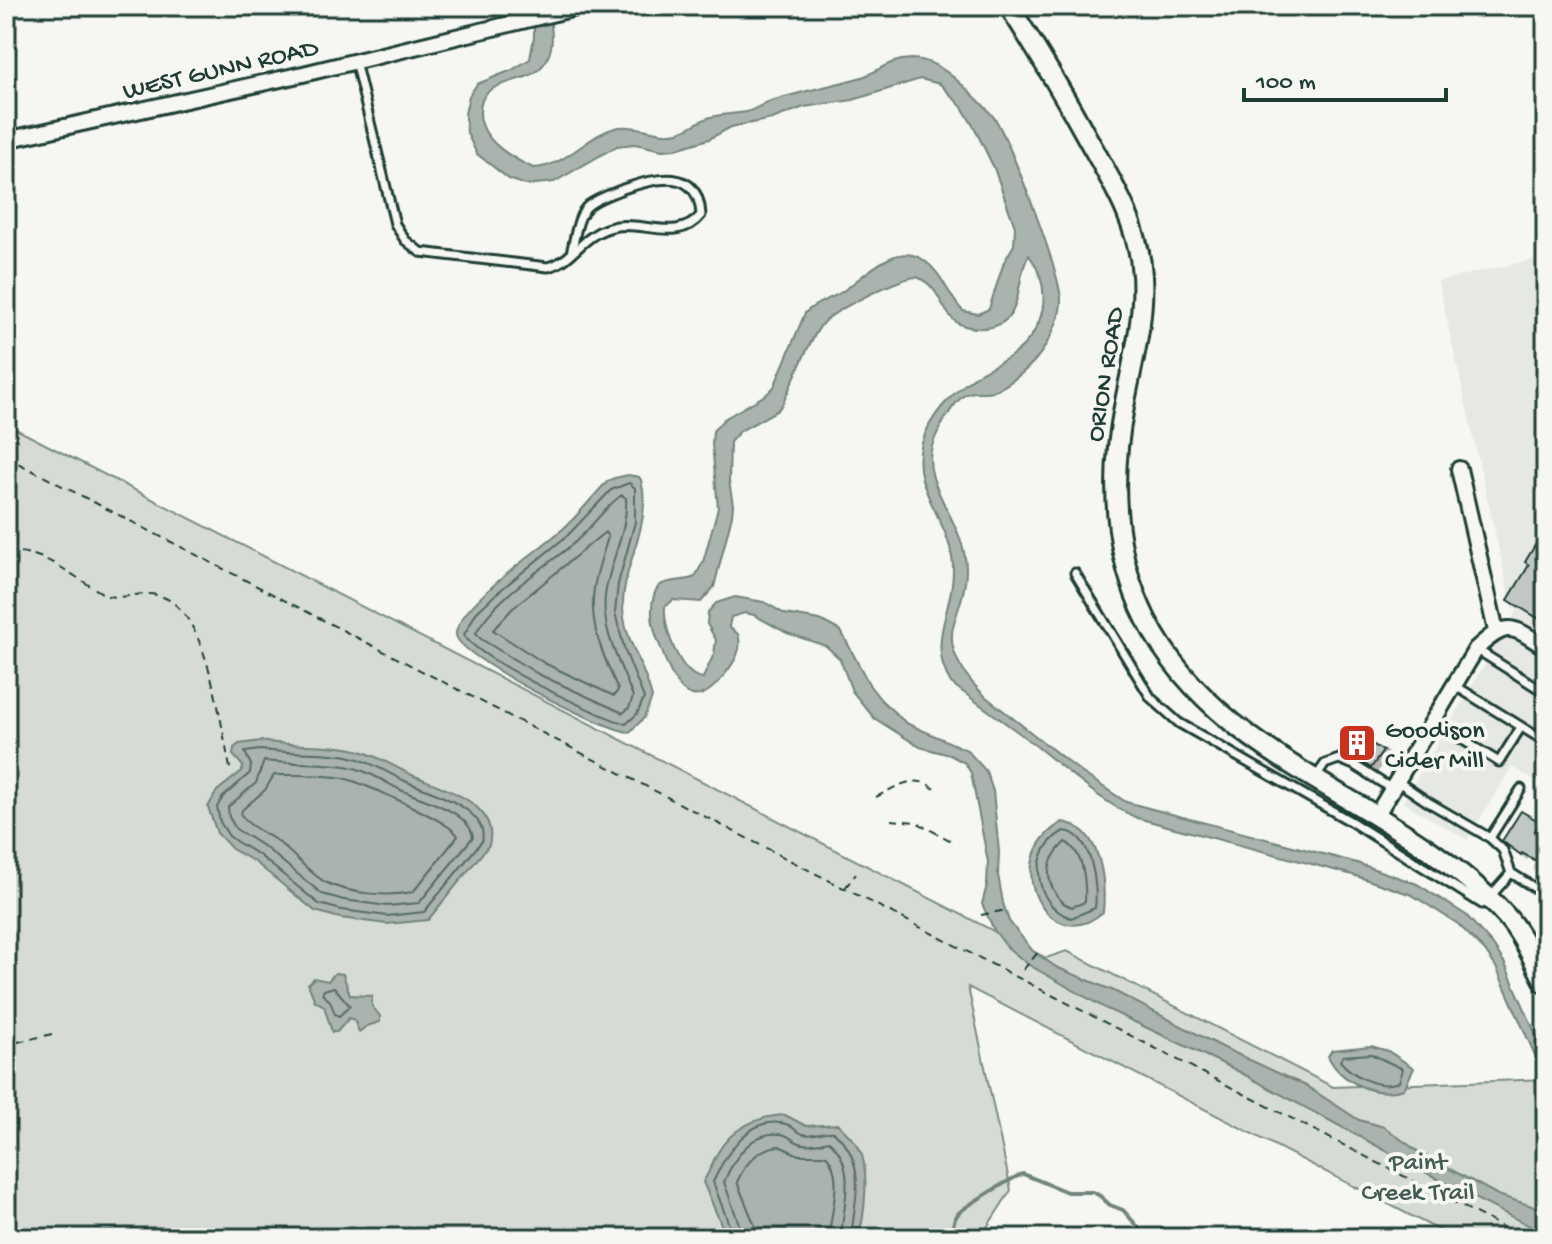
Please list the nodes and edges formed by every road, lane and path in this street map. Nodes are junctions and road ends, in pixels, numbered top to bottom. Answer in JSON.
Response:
{"nodes":[{"id":1,"x":584,"y":6,"type":"edge"},
{"id":2,"x":1009,"y":6,"type":"edge"},
{"id":3,"x":355,"y":61,"type":"junction"},
{"id":4,"x":6,"y":140,"type":"edge"},
{"id":5,"x":571,"y":253,"type":"junction"},
{"id":6,"x":6,"y":457,"type":"edge"},
{"id":7,"x":1459,"y":469,"type":"dead end"},
{"id":8,"x":6,"y":553,"type":"edge"},
{"id":9,"x":1075,"y":573,"type":"dead end"},
{"id":10,"x":1496,"y":631,"type":"junction"},
{"id":11,"x":1546,"y":648,"type":"edge"},
{"id":12,"x":1476,"y":649,"type":"junction"},
{"id":13,"x":1454,"y":685,"type":"junction"},
{"id":14,"x":1546,"y":693,"type":"edge"},
{"id":15,"x":1521,"y":727,"type":"junction"},
{"id":16,"x":1453,"y":734,"type":"dead end"},
{"id":17,"x":1546,"y":742,"type":"edge"},
{"id":18,"x":231,"y":772,"type":"dead end"},
{"id":19,"x":1315,"y":778,"type":"junction"},
{"id":20,"x":1394,"y":785,"type":"junction"},
{"id":21,"x":1521,"y":789,"type":"dead end"},
{"id":22,"x":937,"y":791,"type":"dead end"},
{"id":23,"x":876,"y":797,"type":"dead end"},
{"id":24,"x":1376,"y":816,"type":"junction"},
{"id":25,"x":891,"y":820,"type":"dead end"},
{"id":26,"x":1490,"y":838,"type":"junction"},
{"id":27,"x":955,"y":843,"type":"dead end"},
{"id":28,"x":1511,"y":873,"type":"junction"},
{"id":29,"x":856,"y":874,"type":"dead end"},
{"id":30,"x":844,"y":889,"type":"junction"},
{"id":31,"x":1546,"y":895,"type":"edge"},
{"id":32,"x":1489,"y":899,"type":"junction"},
{"id":33,"x":1007,"y":910,"type":"dead end"},
{"id":34,"x":981,"y":915,"type":"dead end"},
{"id":35,"x":1508,"y":918,"type":"junction"},
{"id":36,"x":1040,"y":950,"type":"dead end"},
{"id":37,"x":1538,"y":950,"type":"edge"},
{"id":38,"x":1023,"y":970,"type":"dead end"},
{"id":39,"x":1546,"y":984,"type":"edge"},
{"id":40,"x":52,"y":1034,"type":"dead end"},
{"id":41,"x":6,"y":1050,"type":"edge"},
{"id":42,"x":1524,"y":1238,"type":"edge"}],
"edges":[{"from":1,"to":3,"type":"street","name":"WEST GUNN ROAD"},
{"from":2,"to":19,"type":"street","name":"ORION ROAD"},
{"from":3,"to":4,"type":"street","name":"WEST GUNN ROAD"},
{"from":3,"to":5,"type":"lane"},
{"from":5,"to":5,"type":"lane"},
{"from":6,"to":30,"type":"path"},
{"from":7,"to":10,"type":"street"},
{"from":8,"to":18,"type":"path"},
{"from":9,"to":35,"type":"lane"},
{"from":10,"to":11,"type":"street"},
{"from":10,"to":12,"type":"street"},
{"from":12,"to":13,"type":"street"},
{"from":12,"to":14,"type":"lane"},
{"from":13,"to":15,"type":"lane"},
{"from":13,"to":20,"type":"street"},
{"from":15,"to":16,"type":"lane"},
{"from":15,"to":17,"type":"lane"},
{"from":19,"to":20,"type":"lane"},
{"from":19,"to":24,"type":"street","name":"ORION ROAD"},
{"from":20,"to":24,"type":"street"},
{"from":20,"to":26,"type":"lane"},
{"from":21,"to":26,"type":"lane"},
{"from":22,"to":23,"type":"path"},
{"from":24,"to":32,"type":"street","name":"ORION ROAD"},
{"from":25,"to":27,"type":"path"},
{"from":26,"to":28,"type":"lane"},
{"from":28,"to":31,"type":"lane"},
{"from":28,"to":32,"type":"lane"},
{"from":29,"to":30,"type":"path"},
{"from":30,"to":42,"type":"path"},
{"from":32,"to":35,"type":"street","name":"ORION ROAD"},
{"from":33,"to":34,"type":"path"},
{"from":35,"to":37,"type":"street","name":"ORION ROAD"},
{"from":36,"to":38,"type":"path"},
{"from":37,"to":39,"type":"street"},
{"from":40,"to":41,"type":"path"}]}
